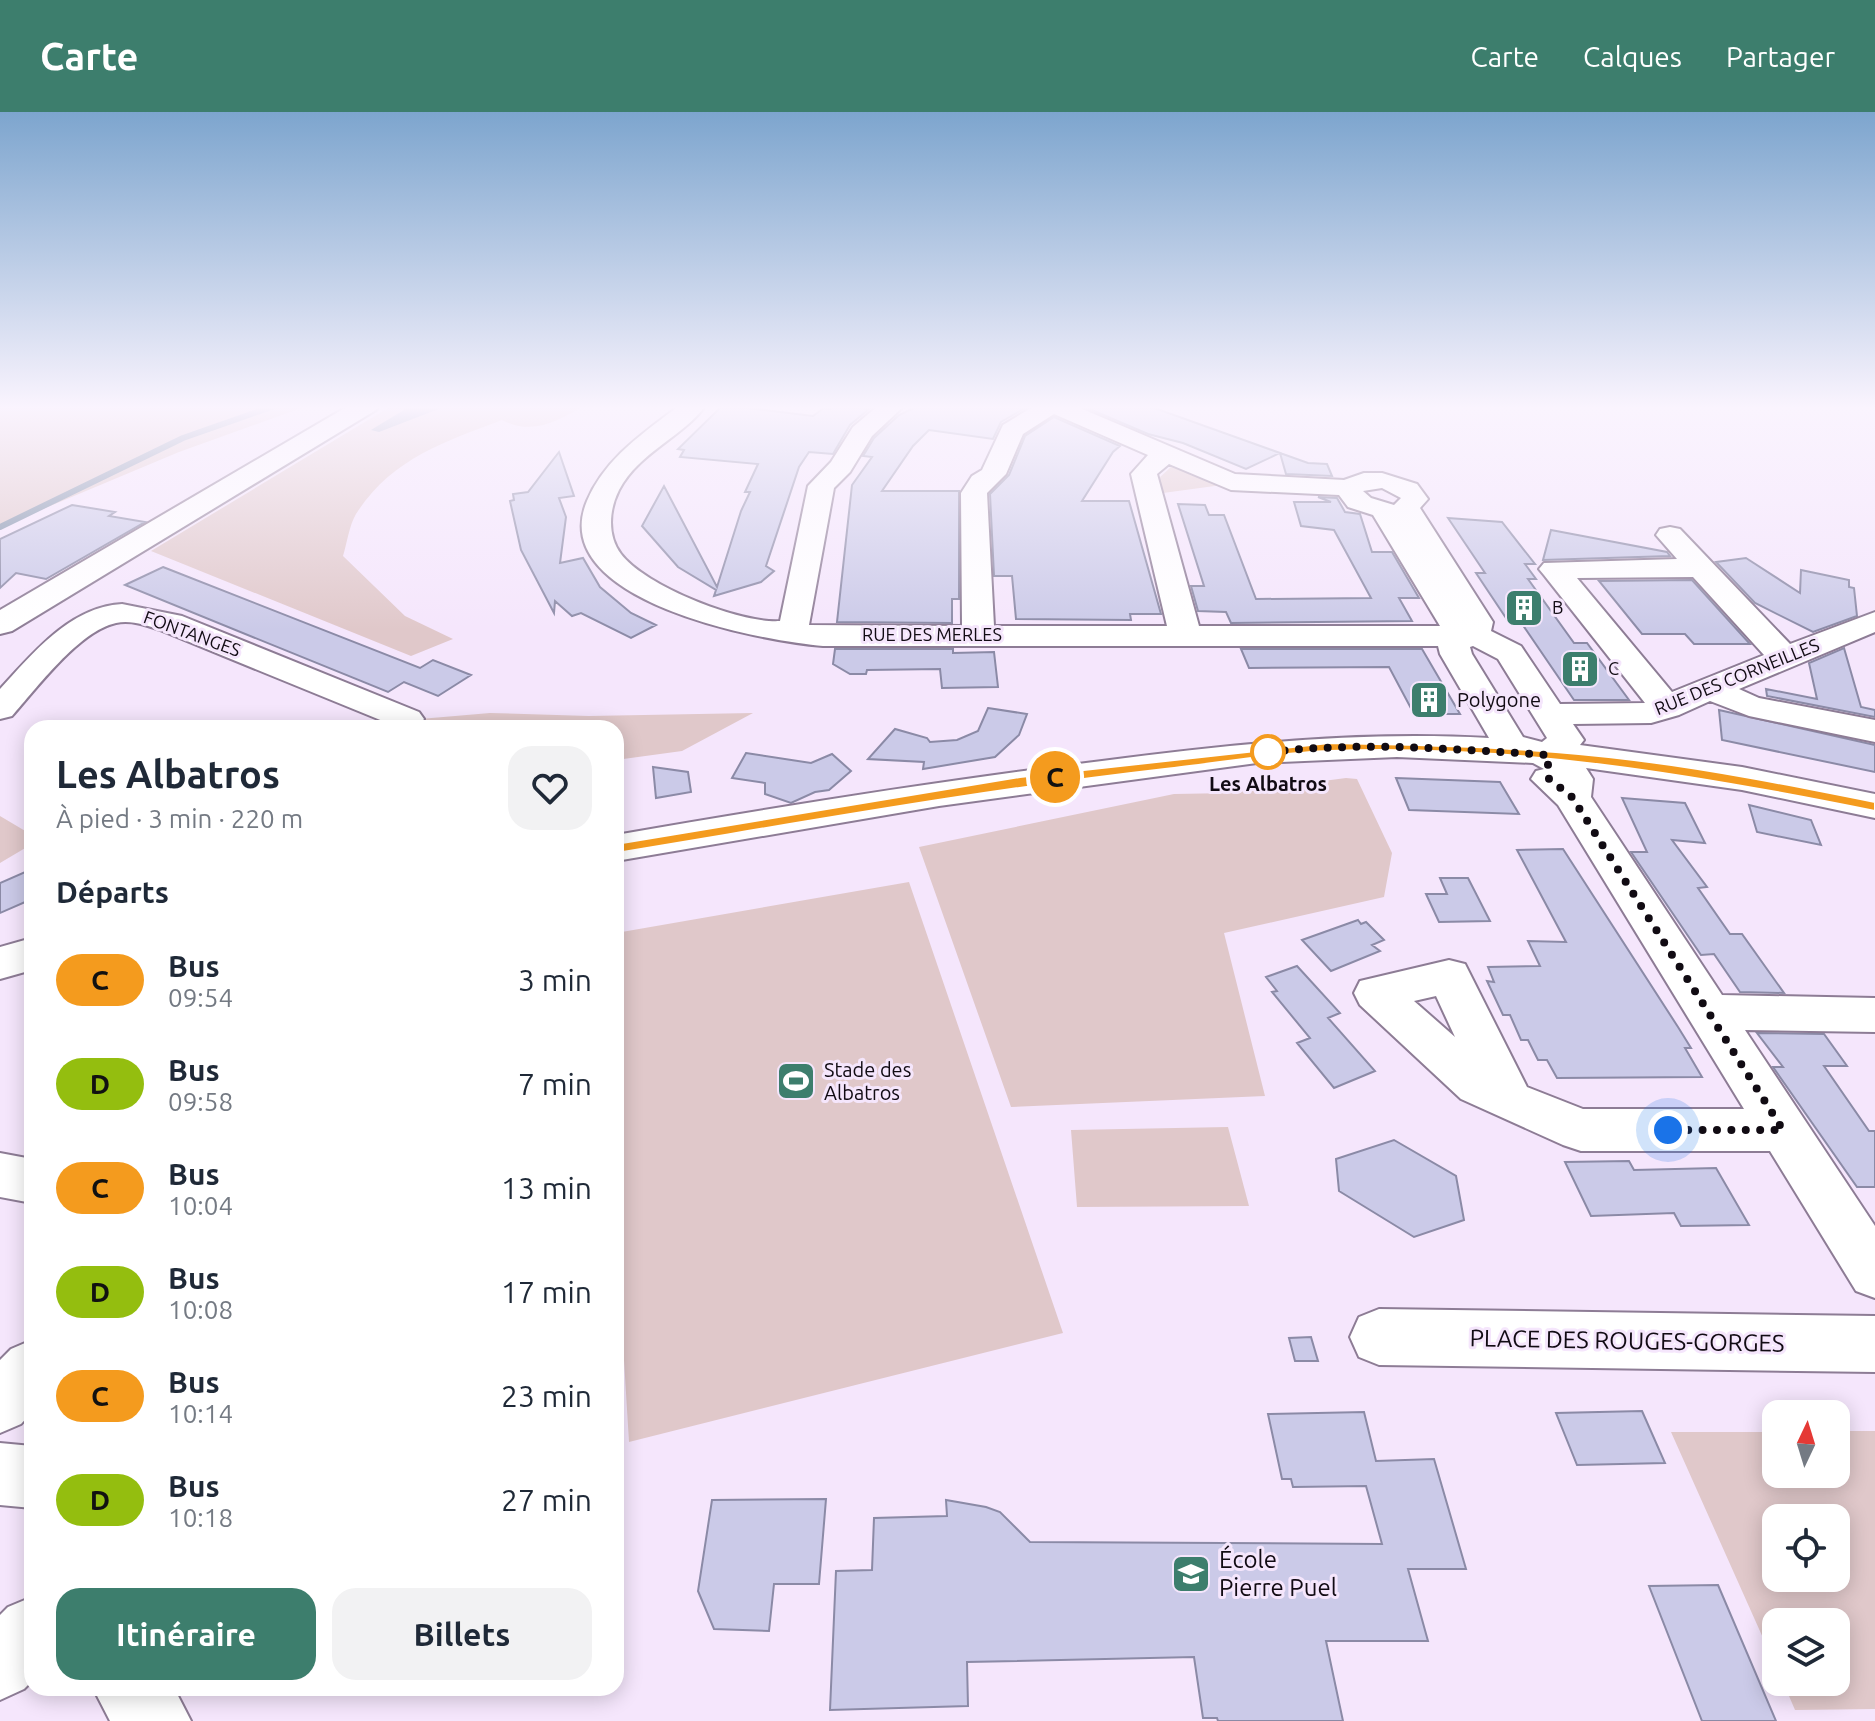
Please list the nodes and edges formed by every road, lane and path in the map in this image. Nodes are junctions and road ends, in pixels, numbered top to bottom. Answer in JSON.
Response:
{"nodes":[{"id":1,"x":241,"y":480,"type":"edge"},
{"id":2,"x":614,"y":480,"type":"edge"},
{"id":3,"x":827,"y":480,"type":"edge"},
{"id":4,"x":984,"y":480,"type":"edge"},
{"id":5,"x":1146,"y":480,"type":"edge"},
{"id":6,"x":1227,"y":480,"type":"edge"},
{"id":7,"x":1670,"y":535,"type":"dead end"},
{"id":8,"x":1699,"y":568,"type":"junction"},
{"id":9,"x":1875,"y":621,"type":"edge"},
{"id":10,"x":0,"y":624,"type":"edge"},
{"id":11,"x":789,"y":634,"type":"junction"},
{"id":12,"x":978,"y":634,"type":"junction"},
{"id":13,"x":1185,"y":634,"type":"junction"},
{"id":14,"x":1469,"y":636,"type":"junction"},
{"id":15,"x":1785,"y":658,"type":"junction"},
{"id":16,"x":1713,"y":690,"type":"junction"},
{"id":17,"x":1667,"y":708,"type":"junction"},
{"id":18,"x":0,"y":709,"type":"edge"},
{"id":19,"x":1548,"y":714,"type":"junction"},
{"id":20,"x":407,"y":719,"type":"dead end"},
{"id":21,"x":1875,"y":731,"type":"edge"},
{"id":22,"x":1548,"y":755,"type":"junction"},
{"id":23,"x":1875,"y":806,"type":"edge"},
{"id":24,"x":624,"y":847,"type":"edge"},
{"id":25,"x":24,"y":956,"type":"edge"},
{"id":26,"x":0,"y":963,"type":"edge"},
{"id":27,"x":1711,"y":1012,"type":"junction"},
{"id":28,"x":1875,"y":1015,"type":"edge"},
{"id":29,"x":1510,"y":1101,"type":"dead end"},
{"id":30,"x":1783,"y":1130,"type":"junction"},
{"id":31,"x":0,"y":1175,"type":"edge"},
{"id":32,"x":24,"y":1180,"type":"edge"},
{"id":33,"x":1875,"y":1273,"type":"edge"},
{"id":34,"x":1379,"y":1337,"type":"dead end"},
{"id":35,"x":1875,"y":1344,"type":"edge"},
{"id":36,"x":0,"y":1474,"type":"edge"},
{"id":37,"x":24,"y":1476,"type":"edge"},
{"id":38,"x":24,"y":1640,"type":"edge"},
{"id":39,"x":0,"y":1665,"type":"edge"},
{"id":40,"x":135,"y":1696,"type":"edge"},
{"id":41,"x":155,"y":1721,"type":"edge"}],
"edges":[{"from":1,"to":10,"type":"main road"},
{"from":2,"to":11,"type":"street","name":"RUE DES MERLES"},
{"from":3,"to":11,"type":"street"},
{"from":4,"to":12,"type":"street"},
{"from":5,"to":13,"type":"street"},
{"from":6,"to":14,"type":"street"},
{"from":7,"to":8,"type":"street"},
{"from":8,"to":15,"type":"street"},
{"from":8,"to":17,"type":"street"},
{"from":9,"to":15,"type":"street","name":"RUE DES CORNEILLES"},
{"from":11,"to":12,"type":"street","name":"RUE DES MERLES"},
{"from":12,"to":13,"type":"street","name":"RUE DES MERLES"},
{"from":13,"to":14,"type":"street","name":"RUE DES MERLES"},
{"from":14,"to":19,"type":"street","name":"RUE DES MERLES"},
{"from":14,"to":22,"type":"street"},
{"from":15,"to":16,"type":"street","name":"RUE DES CORNEILLES"},
{"from":16,"to":17,"type":"street","name":"RUE DES CORNEILLES"},
{"from":16,"to":21,"type":"street"},
{"from":17,"to":19,"type":"street","name":"RUE DES CORNEILLES"},
{"from":18,"to":20,"type":"street","name":"FONTANGES"},
{"from":19,"to":22,"type":"street","name":"RUE DES MERLES"},
{"from":22,"to":23,"type":"street"},
{"from":22,"to":24,"type":"street"},
{"from":22,"to":27,"type":"street"},
{"from":25,"to":26,"type":"street"},
{"from":27,"to":28,"type":"street"},
{"from":27,"to":30,"type":"street"},
{"from":29,"to":30,"type":"street"},
{"from":30,"to":33,"type":"street"},
{"from":31,"to":32,"type":"street"},
{"from":34,"to":35,"type":"street","name":"PLACE DES ROUGES-GORGES"},
{"from":36,"to":37,"type":"street"},
{"from":38,"to":39,"type":"street"},
{"from":40,"to":41,"type":"street"}]}
